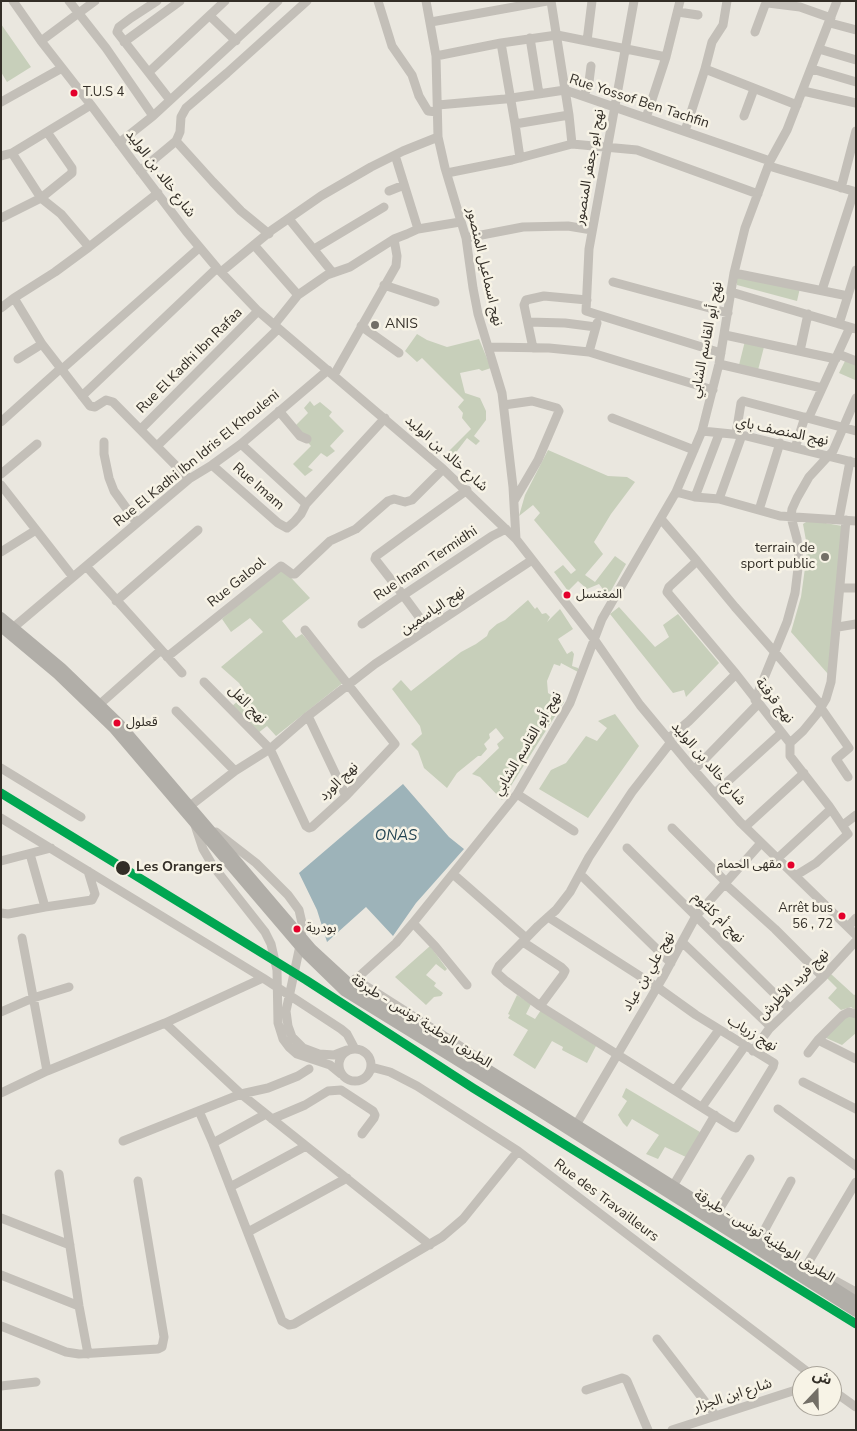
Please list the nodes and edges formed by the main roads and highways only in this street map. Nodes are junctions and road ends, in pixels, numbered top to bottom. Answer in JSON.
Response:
{"nodes":[{"id":1,"x":1,"y":617,"type":"edge"},
{"id":2,"x":1,"y":628,"type":"edge"},
{"id":3,"x":349,"y":985,"type":"junction"},
{"id":4,"x":854,"y":1301,"type":"edge"}],
"edges":[{"from":1,"to":3,"type":"main road","name":"الطريق الوطنية تونس - طبرقة"},
{"from":2,"to":3,"type":"main road","name":"الطريق الوطنية تونس - طبرقة"},
{"from":3,"to":4,"type":"main road","name":"الطريق الوطنية تونس - طبرقة"},
{"from":3,"to":4,"type":"main road","name":"الطريق الوطنية تونس - طبرقة"}]}
